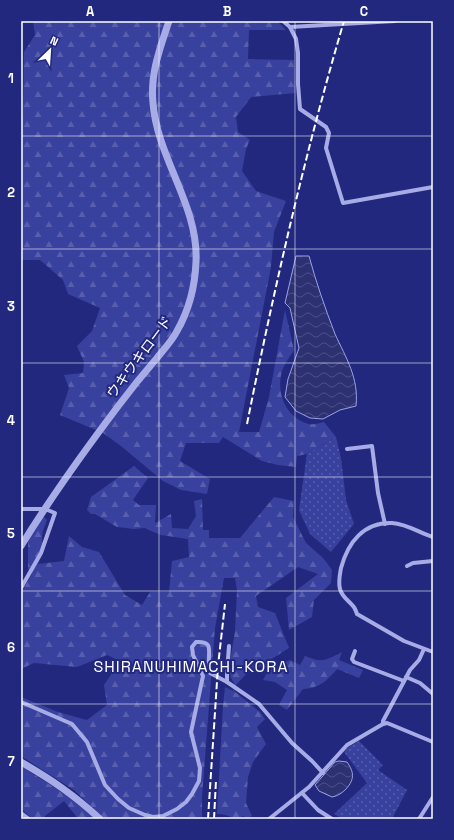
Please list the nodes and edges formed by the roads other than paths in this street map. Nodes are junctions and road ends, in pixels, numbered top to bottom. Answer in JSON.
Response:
{"nodes":[{"id":1,"x":169,"y":21,"type":"edge"},
{"id":2,"x":283,"y":21,"type":"edge"},
{"id":3,"x":395,"y":21,"type":"edge"},
{"id":4,"x":290,"y":27,"type":"junction"},
{"id":5,"x":433,"y":188,"type":"edge"},
{"id":6,"x":347,"y":449,"type":"dead end"},
{"id":7,"x":21,"y":508,"type":"edge"},
{"id":8,"x":45,"y":509,"type":"junction"},
{"id":9,"x":385,"y":524,"type":"junction"},
{"id":10,"x":433,"y":538,"type":"edge"},
{"id":11,"x":21,"y":546,"type":"edge"},
{"id":12,"x":433,"y":561,"type":"edge"},
{"id":13,"x":407,"y":566,"type":"dead end"},
{"id":14,"x":21,"y":588,"type":"edge"},
{"id":15,"x":229,"y":646,"type":"dead end"},
{"id":16,"x":424,"y":649,"type":"junction"},
{"id":17,"x":355,"y":651,"type":"dead end"},
{"id":18,"x":433,"y":652,"type":"edge"},
{"id":19,"x":405,"y":679,"type":"junction"},
{"id":20,"x":227,"y":682,"type":"junction"},
{"id":21,"x":433,"y":694,"type":"edge"},
{"id":22,"x":21,"y":702,"type":"edge"},
{"id":23,"x":383,"y":724,"type":"junction"},
{"id":24,"x":433,"y":742,"type":"edge"},
{"id":25,"x":21,"y":762,"type":"edge"},
{"id":26,"x":323,"y":773,"type":"junction"},
{"id":27,"x":302,"y":793,"type":"junction"},
{"id":28,"x":433,"y":797,"type":"edge"},
{"id":29,"x":21,"y":813,"type":"edge"},
{"id":30,"x":29,"y":819,"type":"edge"},
{"id":31,"x":100,"y":819,"type":"edge"},
{"id":32,"x":269,"y":819,"type":"edge"},
{"id":33,"x":332,"y":819,"type":"edge"},
{"id":34,"x":419,"y":819,"type":"edge"}],
"edges":[{"from":1,"to":8,"type":"street","name":"ウキウキロード"},
{"from":2,"to":4,"type":"street"},
{"from":3,"to":4,"type":"street"},
{"from":4,"to":5,"type":"street"},
{"from":6,"to":9,"type":"street"},
{"from":7,"to":8,"type":"street"},
{"from":8,"to":11,"type":"street","name":"ウキウキロード"},
{"from":8,"to":14,"type":"street"},
{"from":9,"to":10,"type":"street"},
{"from":9,"to":16,"type":"street"},
{"from":12,"to":13,"type":"street"},
{"from":15,"to":20,"type":"street"},
{"from":16,"to":18,"type":"street"},
{"from":16,"to":19,"type":"street"},
{"from":17,"to":19,"type":"street"},
{"from":19,"to":21,"type":"street"},
{"from":19,"to":23,"type":"street"},
{"from":20,"to":22,"type":"street"},
{"from":20,"to":26,"type":"street"},
{"from":23,"to":24,"type":"street"},
{"from":23,"to":26,"type":"street"},
{"from":25,"to":31,"type":"street"},
{"from":26,"to":27,"type":"street"},
{"from":27,"to":32,"type":"street"},
{"from":27,"to":33,"type":"street"},
{"from":28,"to":34,"type":"street"},
{"from":29,"to":30,"type":"street"}]}
